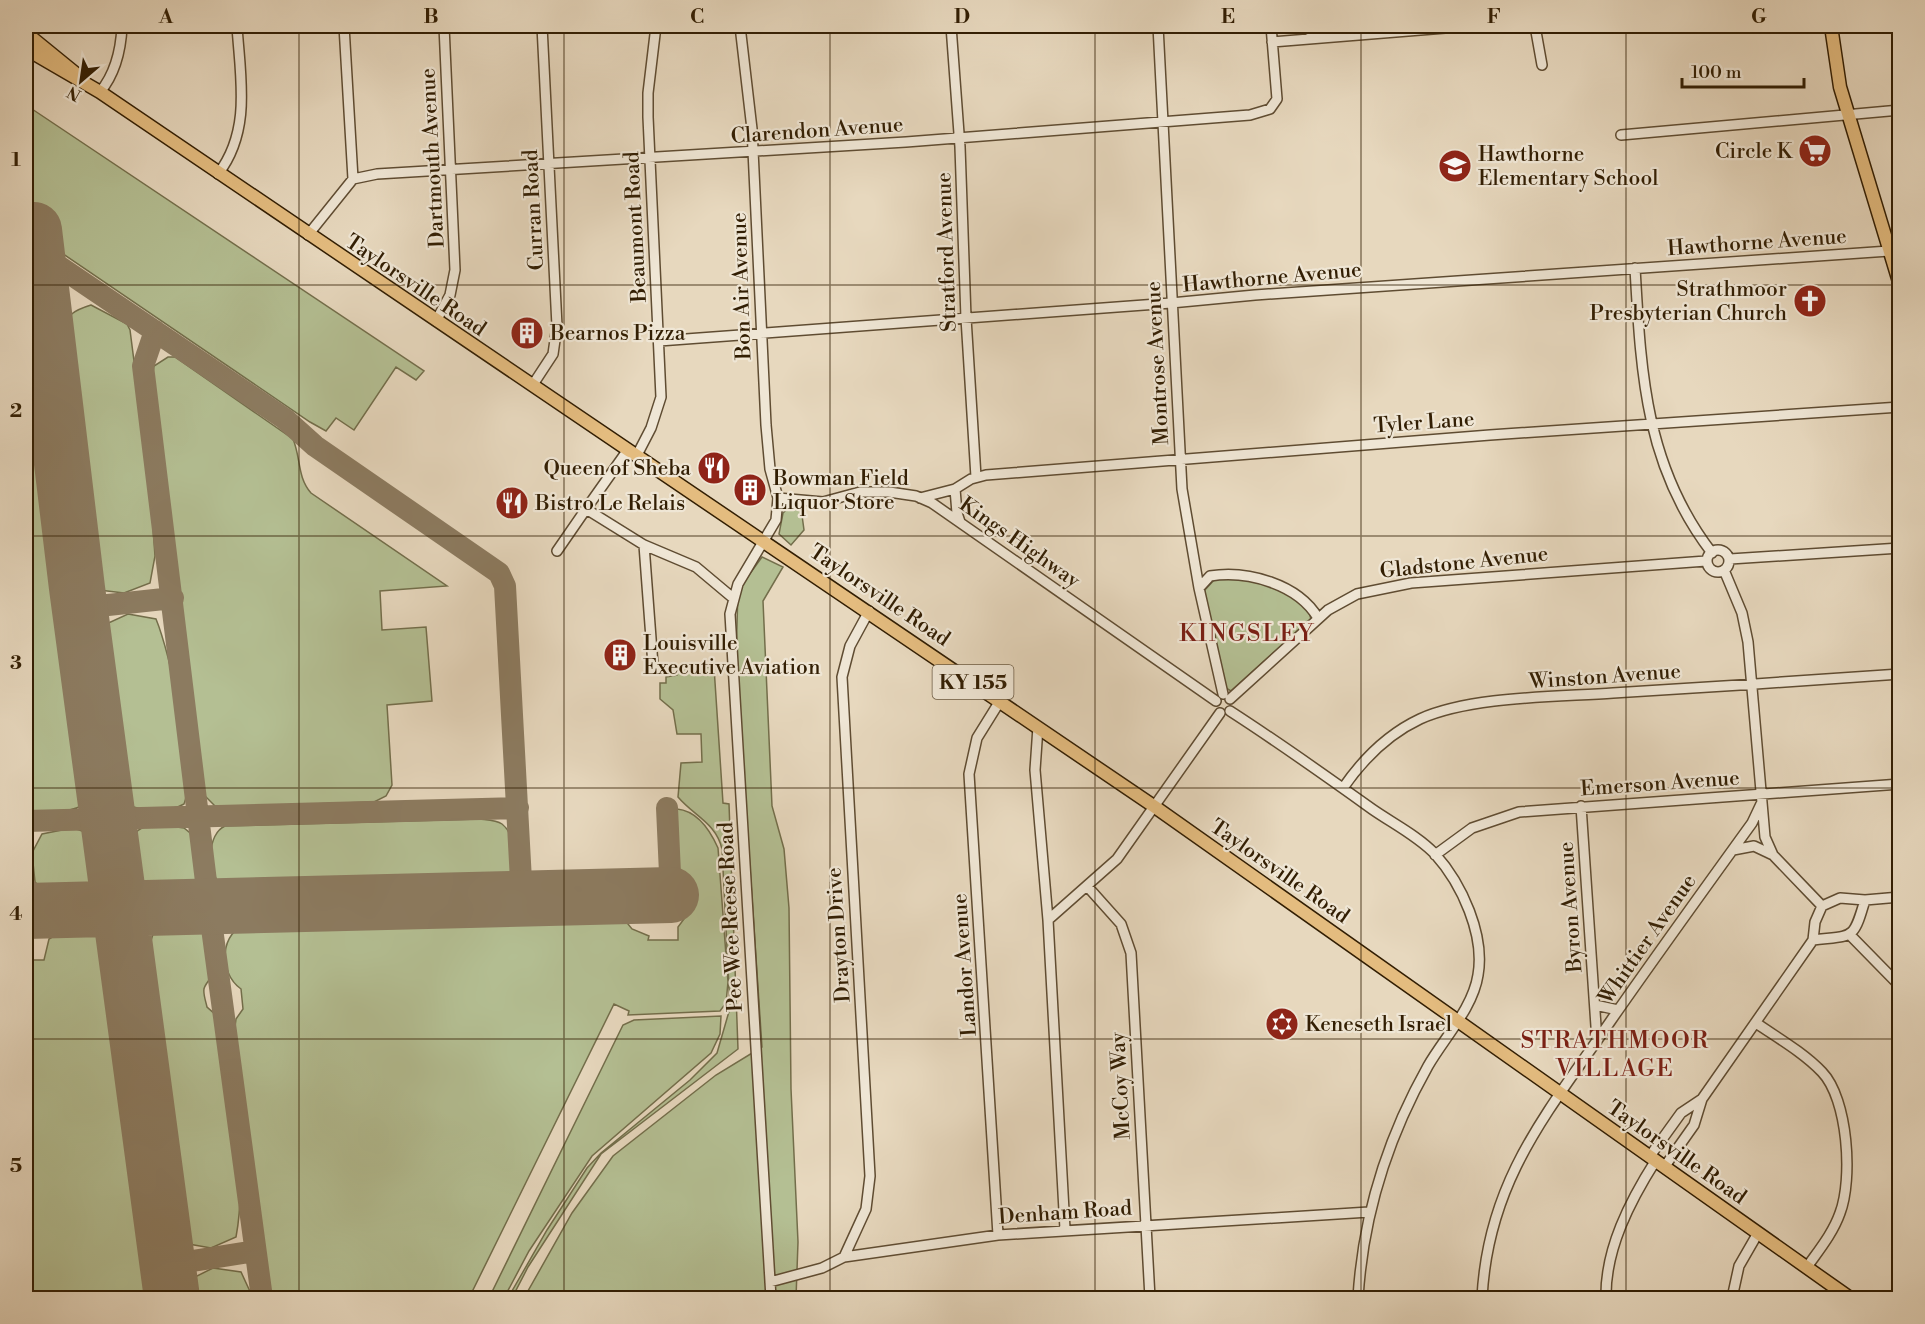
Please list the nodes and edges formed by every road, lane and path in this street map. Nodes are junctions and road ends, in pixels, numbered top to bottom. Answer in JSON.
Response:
{"nodes":[{"id":1,"x":122,"y":26,"type":"edge"},
{"id":2,"x":237,"y":26,"type":"edge"},
{"id":3,"x":344,"y":26,"type":"edge"},
{"id":4,"x":444,"y":26,"type":"edge"},
{"id":5,"x":542,"y":26,"type":"edge"},
{"id":6,"x":656,"y":26,"type":"edge"},
{"id":7,"x":740,"y":26,"type":"edge"},
{"id":8,"x":951,"y":26,"type":"edge"},
{"id":9,"x":1158,"y":26,"type":"edge"},
{"id":10,"x":1271,"y":26,"type":"edge"},
{"id":11,"x":1299,"y":26,"type":"edge"},
{"id":12,"x":1470,"y":26,"type":"edge"},
{"id":13,"x":1535,"y":26,"type":"edge"},
{"id":14,"x":1831,"y":26,"type":"edge"},
{"id":15,"x":1376,"y":29,"type":"edge"},
{"id":16,"x":26,"y":33,"type":"edge"},
{"id":17,"x":1320,"y":36,"type":"junction"},
{"id":18,"x":1272,"y":42,"type":"junction"},
{"id":19,"x":26,"y":49,"type":"edge"},
{"id":20,"x":1542,"y":65,"type":"dead end"},
{"id":21,"x":85,"y":82,"type":"junction"},
{"id":22,"x":100,"y":92,"type":"junction"},
{"id":23,"x":1899,"y":110,"type":"edge"},
{"id":24,"x":1849,"y":116,"type":"junction"},
{"id":25,"x":1164,"y":122,"type":"junction"},
{"id":26,"x":1621,"y":135,"type":"dead end"},
{"id":27,"x":959,"y":138,"type":"junction"},
{"id":28,"x":752,"y":152,"type":"junction"},
{"id":29,"x":649,"y":158,"type":"junction"},
{"id":30,"x":548,"y":162,"type":"junction"},
{"id":31,"x":452,"y":169,"type":"junction"},
{"id":32,"x":218,"y":174,"type":"junction"},
{"id":33,"x":353,"y":179,"type":"junction"},
{"id":34,"x":308,"y":235,"type":"junction"},
{"id":35,"x":1889,"y":251,"type":"junction"},
{"id":36,"x":1635,"y":268,"type":"junction"},
{"id":37,"x":1899,"y":285,"type":"edge"},
{"id":38,"x":1171,"y":303,"type":"junction"},
{"id":39,"x":966,"y":318,"type":"junction"},
{"id":40,"x":436,"y":321,"type":"junction"},
{"id":41,"x":761,"y":334,"type":"junction"},
{"id":42,"x":659,"y":341,"type":"junction"},
{"id":43,"x":532,"y":386,"type":"junction"},
{"id":44,"x":1899,"y":407,"type":"edge"},
{"id":45,"x":1652,"y":425,"type":"junction"},
{"id":46,"x":632,"y":454,"type":"junction"},
{"id":47,"x":1180,"y":461,"type":"junction"},
{"id":48,"x":976,"y":477,"type":"junction"},
{"id":49,"x":955,"y":489,"type":"junction"},
{"id":50,"x":778,"y":498,"type":"junction"},
{"id":51,"x":920,"y":498,"type":"junction"},
{"id":52,"x":586,"y":509,"type":"junction"},
{"id":53,"x":962,"y":524,"type":"junction"},
{"id":54,"x":763,"y":540,"type":"junction"},
{"id":55,"x":644,"y":545,"type":"junction"},
{"id":56,"x":1899,"y":548,"type":"edge"},
{"id":57,"x":557,"y":551,"type":"dead end"},
{"id":58,"x":1712,"y":553,"type":"junction"},
{"id":59,"x":1730,"y":560,"type":"junction"},
{"id":60,"x":1706,"y":561,"type":"junction"},
{"id":61,"x":1195,"y":566,"type":"junction"},
{"id":62,"x":1724,"y":570,"type":"junction"},
{"id":63,"x":1210,"y":576,"type":"junction"},
{"id":64,"x":1199,"y":588,"type":"junction"},
{"id":65,"x":733,"y":598,"type":"junction"},
{"id":66,"x":869,"y":611,"type":"junction"},
{"id":67,"x":1318,"y":618,"type":"junction"},
{"id":68,"x":653,"y":665,"type":"dead end"},
{"id":69,"x":1899,"y":674,"type":"edge"},
{"id":70,"x":1752,"y":684,"type":"junction"},
{"id":71,"x":1223,"y":698,"type":"junction"},
{"id":72,"x":1000,"y":701,"type":"junction"},
{"id":73,"x":1225,"y":712,"type":"junction"},
{"id":74,"x":1038,"y":727,"type":"junction"},
{"id":75,"x":1899,"y":784,"type":"edge"},
{"id":76,"x":1343,"y":788,"type":"junction"},
{"id":77,"x":1761,"y":800,"type":"junction"},
{"id":78,"x":1581,"y":806,"type":"junction"},
{"id":79,"x":1155,"y":807,"type":"junction"},
{"id":80,"x":1732,"y":851,"type":"junction"},
{"id":81,"x":1435,"y":855,"type":"junction"},
{"id":82,"x":1773,"y":855,"type":"junction"},
{"id":83,"x":1088,"y":886,"type":"junction"},
{"id":84,"x":1899,"y":897,"type":"edge"},
{"id":85,"x":1865,"y":900,"type":"junction"},
{"id":86,"x":1822,"y":906,"type":"junction"},
{"id":87,"x":1048,"y":920,"type":"junction"},
{"id":88,"x":1850,"y":935,"type":"junction"},
{"id":89,"x":1813,"y":940,"type":"junction"},
{"id":90,"x":1899,"y":986,"type":"edge"},
{"id":91,"x":1595,"y":1005,"type":"junction"},
{"id":92,"x":1618,"y":1010,"type":"junction"},
{"id":93,"x":1457,"y":1020,"type":"junction"},
{"id":94,"x":1756,"y":1023,"type":"junction"},
{"id":95,"x":1597,"y":1041,"type":"junction"},
{"id":96,"x":1560,"y":1093,"type":"junction"},
{"id":97,"x":1702,"y":1099,"type":"junction"},
{"id":98,"x":1657,"y":1161,"type":"junction"},
{"id":99,"x":1370,"y":1212,"type":"junction"},
{"id":100,"x":1146,"y":1224,"type":"junction"},
{"id":101,"x":1065,"y":1229,"type":"junction"},
{"id":102,"x":1758,"y":1233,"type":"junction"},
{"id":103,"x":998,"y":1234,"type":"junction"},
{"id":104,"x":844,"y":1257,"type":"junction"},
{"id":105,"x":1807,"y":1267,"type":"junction"},
{"id":106,"x":770,"y":1282,"type":"junction"},
{"id":107,"x":771,"y":1299,"type":"edge"},
{"id":108,"x":1150,"y":1299,"type":"edge"},
{"id":109,"x":1358,"y":1299,"type":"edge"},
{"id":110,"x":1482,"y":1299,"type":"edge"},
{"id":111,"x":1606,"y":1299,"type":"edge"},
{"id":112,"x":1732,"y":1299,"type":"edge"},
{"id":113,"x":1851,"y":1299,"type":"edge"}],
"edges":[{"from":1,"to":22,"type":"street"},
{"from":2,"to":32,"type":"street"},
{"from":3,"to":33,"type":"street"},
{"from":4,"to":31,"type":"street","name":"Dartmouth Avenue"},
{"from":5,"to":30,"type":"street","name":"Curran Road"},
{"from":6,"to":29,"type":"street","name":"Beaumont Road"},
{"from":7,"to":28,"type":"street","name":"Bon Air Avenue"},
{"from":8,"to":27,"type":"street","name":"Stratford Avenue"},
{"from":9,"to":25,"type":"street","name":"Montrose Avenue"},
{"from":10,"to":18,"type":"street"},
{"from":11,"to":17,"type":"street"},
{"from":12,"to":15,"type":"street"},
{"from":13,"to":20,"type":"street"},
{"from":14,"to":24,"type":"main road"},
{"from":15,"to":17,"type":"street"},
{"from":16,"to":21,"type":"main road","name":"Taylorsville Road","number":"KY 155"},
{"from":17,"to":18,"type":"street"},
{"from":18,"to":25,"type":"street","name":"Clarendon Avenue"},
{"from":19,"to":21,"type":"main road","name":"Taylorsville Road","number":"KY 155"},
{"from":21,"to":22,"type":"main road","name":"Taylorsville Road","number":"KY 155"},
{"from":22,"to":32,"type":"main road","name":"Taylorsville Road","number":"KY 155"},
{"from":23,"to":24,"type":"street"},
{"from":24,"to":26,"type":"street"},
{"from":24,"to":35,"type":"main road"},
{"from":25,"to":27,"type":"street","name":"Clarendon Avenue"},
{"from":25,"to":38,"type":"street","name":"Montrose Avenue"},
{"from":27,"to":28,"type":"street","name":"Clarendon Avenue"},
{"from":27,"to":39,"type":"street","name":"Stratford Avenue"},
{"from":28,"to":29,"type":"street","name":"Clarendon Avenue"},
{"from":28,"to":41,"type":"street","name":"Bon Air Avenue"},
{"from":29,"to":30,"type":"street","name":"Clarendon Avenue"},
{"from":29,"to":42,"type":"street","name":"Beaumont Road"},
{"from":30,"to":31,"type":"street","name":"Clarendon Avenue"},
{"from":30,"to":43,"type":"street","name":"Curran Road"},
{"from":31,"to":33,"type":"street","name":"Clarendon Avenue"},
{"from":31,"to":40,"type":"street","name":"Dartmouth Avenue"},
{"from":32,"to":34,"type":"main road","name":"Taylorsville Road","number":"KY 155"},
{"from":33,"to":34,"type":"street"},
{"from":34,"to":40,"type":"main road","name":"Taylorsville Road","number":"KY 155"},
{"from":35,"to":36,"type":"street","name":"Hawthorne Avenue"},
{"from":35,"to":37,"type":"main road"},
{"from":36,"to":38,"type":"street","name":"Hawthorne Avenue"},
{"from":36,"to":45,"type":"street"},
{"from":38,"to":39,"type":"street","name":"Hawthorne Avenue"},
{"from":38,"to":47,"type":"street","name":"Montrose Avenue"},
{"from":39,"to":41,"type":"street","name":"Hawthorne Avenue"},
{"from":39,"to":48,"type":"street","name":"Stratford Avenue"},
{"from":40,"to":43,"type":"main road","name":"Taylorsville Road","number":"KY 155"},
{"from":41,"to":42,"type":"street","name":"Hawthorne Avenue"},
{"from":41,"to":50,"type":"street","name":"Bon Air Avenue"},
{"from":42,"to":46,"type":"street","name":"Beaumont Road"},
{"from":43,"to":46,"type":"main road","name":"Taylorsville Road","number":"KY 155"},
{"from":44,"to":45,"type":"street","name":"Tyler Lane"},
{"from":45,"to":47,"type":"street","name":"Tyler Lane"},
{"from":45,"to":58,"type":"street"},
{"from":46,"to":52,"type":"street","name":"Beaumont Road"},
{"from":46,"to":54,"type":"main road","name":"Taylorsville Road","number":"KY 155"},
{"from":47,"to":48,"type":"street","name":"Tyler Lane"},
{"from":47,"to":61,"type":"street","name":"Montrose Avenue"},
{"from":48,"to":49,"type":"street","name":"Tyler Lane"},
{"from":49,"to":51,"type":"street","name":"Tyler Lane"},
{"from":49,"to":53,"type":"street"},
{"from":50,"to":51,"type":"street","name":"Kings Highway"},
{"from":50,"to":54,"type":"street","name":"Bon Air Avenue"},
{"from":51,"to":53,"type":"street","name":"Kings Highway"},
{"from":52,"to":55,"type":"street"},
{"from":52,"to":57,"type":"street","name":"Beaumont Road"},
{"from":53,"to":71,"type":"street","name":"Kings Highway"},
{"from":54,"to":65,"type":"street","name":"Pee Wee Reese Road"},
{"from":54,"to":66,"type":"main road","name":"Taylorsville Road","number":"KY 155"},
{"from":55,"to":65,"type":"street"},
{"from":55,"to":68,"type":"street"},
{"from":56,"to":59,"type":"street"},
{"from":58,"to":59,"type":"street"},
{"from":58,"to":60,"type":"street"},
{"from":59,"to":62,"type":"street"},
{"from":60,"to":62,"type":"street"},
{"from":60,"to":67,"type":"street","name":"Gladstone Avenue"},
{"from":61,"to":63,"type":"street"},
{"from":61,"to":64,"type":"street","name":"Montrose Avenue"},
{"from":62,"to":70,"type":"street"},
{"from":63,"to":64,"type":"street"},
{"from":63,"to":67,"type":"street"},
{"from":64,"to":71,"type":"street","name":"Montrose Avenue"},
{"from":65,"to":106,"type":"street","name":"Pee Wee Reese Road"},
{"from":66,"to":72,"type":"main road","name":"Taylorsville Road","number":"KY 155"},
{"from":66,"to":104,"type":"street","name":"Drayton Drive"},
{"from":67,"to":71,"type":"street","name":"Gladstone Avenue"},
{"from":69,"to":70,"type":"street","name":"Winston Avenue"},
{"from":70,"to":76,"type":"street","name":"Winston Avenue"},
{"from":70,"to":77,"type":"street"},
{"from":71,"to":73,"type":"street","name":"Montrose Avenue"},
{"from":72,"to":74,"type":"main road","name":"Taylorsville Road","number":"KY 155"},
{"from":72,"to":103,"type":"street","name":"Landor Avenue"},
{"from":73,"to":76,"type":"street"},
{"from":73,"to":79,"type":"street"},
{"from":74,"to":79,"type":"main road","name":"Taylorsville Road","number":"KY 155"},
{"from":74,"to":87,"type":"street"},
{"from":75,"to":77,"type":"street","name":"Emerson Avenue"},
{"from":76,"to":81,"type":"street"},
{"from":77,"to":78,"type":"street","name":"Emerson Avenue"},
{"from":77,"to":80,"type":"street","name":"Whittier Avenue"},
{"from":77,"to":82,"type":"street"},
{"from":78,"to":81,"type":"street","name":"Emerson Avenue"},
{"from":78,"to":91,"type":"street","name":"Byron Avenue"},
{"from":79,"to":83,"type":"street"},
{"from":79,"to":93,"type":"main road","name":"Taylorsville Road","number":"KY 155"},
{"from":80,"to":82,"type":"street"},
{"from":80,"to":92,"type":"street","name":"Whittier Avenue"},
{"from":81,"to":93,"type":"street"},
{"from":82,"to":86,"type":"street"},
{"from":83,"to":87,"type":"street"},
{"from":83,"to":100,"type":"street","name":"McCoy Way"},
{"from":84,"to":85,"type":"street"},
{"from":85,"to":86,"type":"street"},
{"from":85,"to":88,"type":"street"},
{"from":86,"to":89,"type":"street"},
{"from":87,"to":101,"type":"street"},
{"from":88,"to":89,"type":"street"},
{"from":88,"to":90,"type":"street"},
{"from":89,"to":94,"type":"street"},
{"from":91,"to":92,"type":"street"},
{"from":91,"to":95,"type":"street","name":"Byron Avenue"},
{"from":92,"to":95,"type":"street","name":"Whittier Avenue"},
{"from":93,"to":96,"type":"main road","name":"Taylorsville Road","number":"KY 155"},
{"from":93,"to":99,"type":"street"},
{"from":94,"to":97,"type":"street"},
{"from":94,"to":105,"type":"street"},
{"from":95,"to":96,"type":"street","name":"Whittier Avenue"},
{"from":96,"to":98,"type":"main road","name":"Taylorsville Road","number":"KY 155"},
{"from":96,"to":110,"type":"street","name":"Whittier Avenue"},
{"from":97,"to":98,"type":"street"},
{"from":97,"to":98,"type":"street"},
{"from":98,"to":102,"type":"main road","name":"Taylorsville Road","number":"KY 155"},
{"from":98,"to":111,"type":"street"},
{"from":99,"to":100,"type":"street","name":"Denham Road"},
{"from":99,"to":109,"type":"street"},
{"from":100,"to":101,"type":"street","name":"Denham Road"},
{"from":100,"to":108,"type":"street","name":"McCoy Way"},
{"from":101,"to":103,"type":"street","name":"Denham Road"},
{"from":102,"to":105,"type":"main road","name":"Taylorsville Road","number":"KY 155"},
{"from":102,"to":112,"type":"street"},
{"from":103,"to":104,"type":"street","name":"Denham Road"},
{"from":104,"to":106,"type":"street","name":"Denham Road"},
{"from":105,"to":113,"type":"main road","name":"Taylorsville Road","number":"KY 155"},
{"from":106,"to":107,"type":"street","name":"Pee Wee Reese Road"}]}
